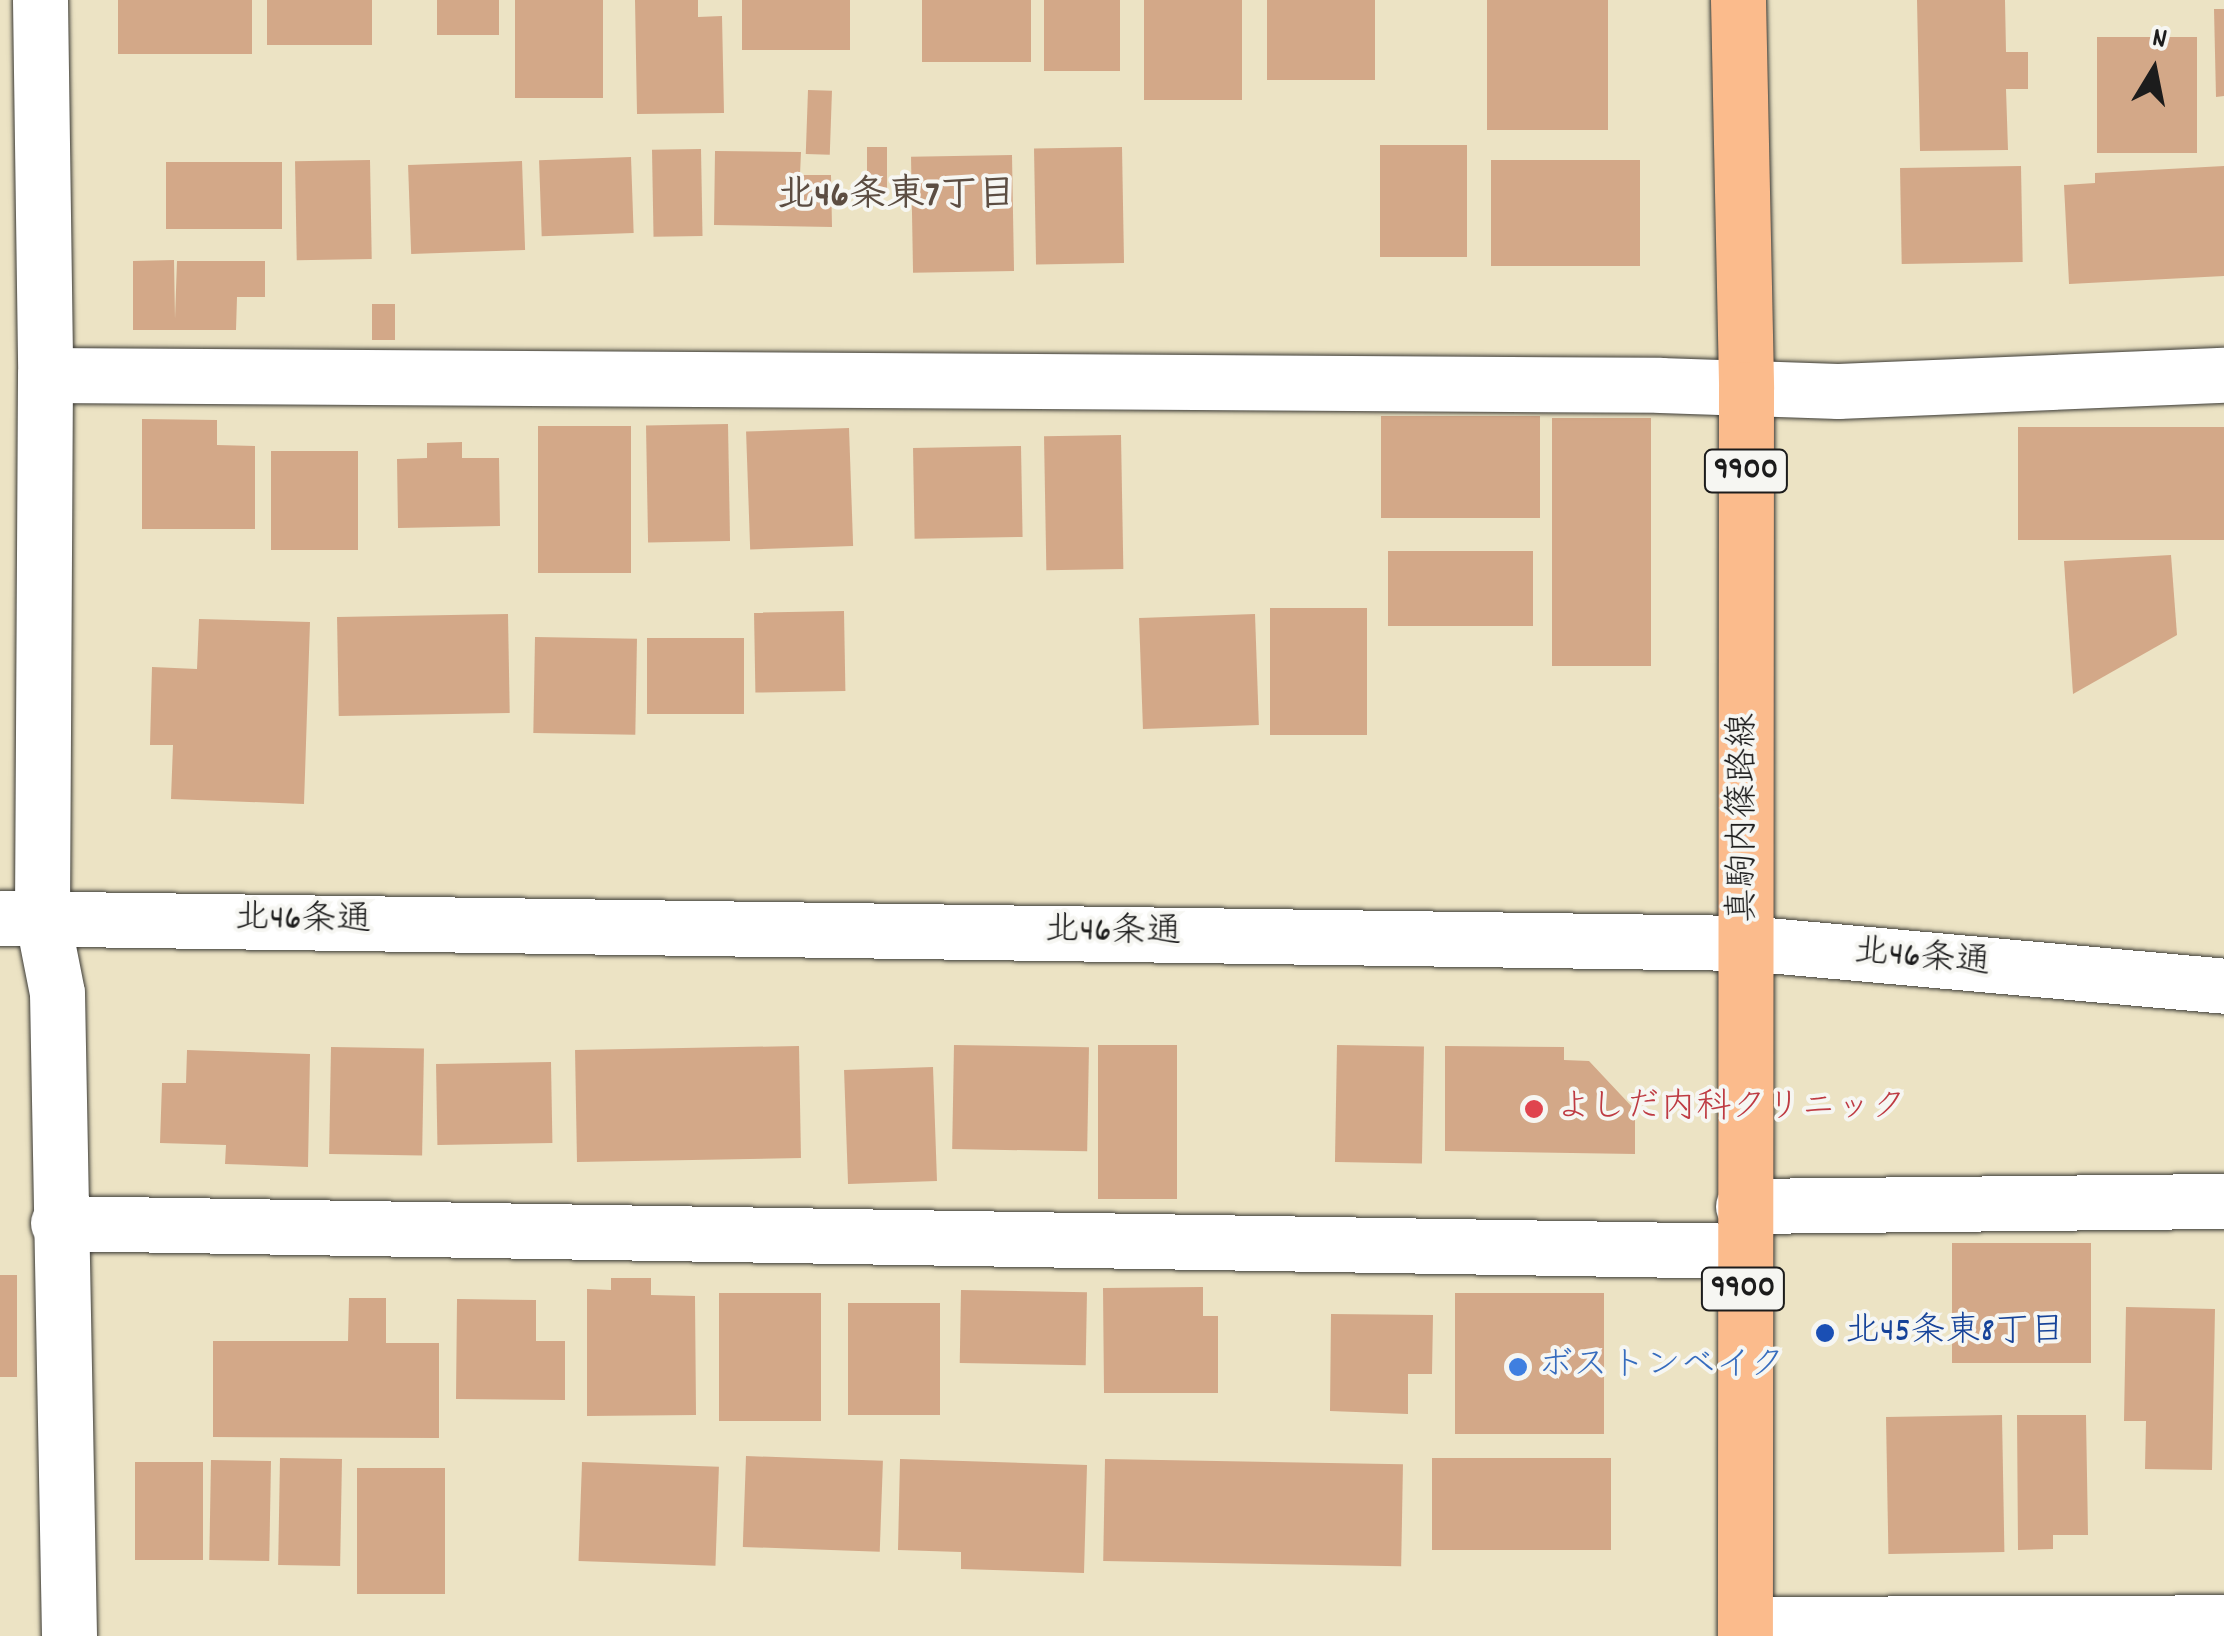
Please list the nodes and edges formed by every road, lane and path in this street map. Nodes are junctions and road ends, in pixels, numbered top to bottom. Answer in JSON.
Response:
{"nodes":[{"id":1,"x":40,"y":0,"type":"edge"},
{"id":2,"x":1738,"y":0,"type":"edge"},
{"id":3,"x":46,"y":375,"type":"junction"},
{"id":4,"x":2224,"y":375,"type":"edge"},
{"id":5,"x":1746,"y":390,"type":"junction"},
{"id":6,"x":21,"y":917,"type":"edge"},
{"id":7,"x":1746,"y":943,"type":"junction"},
{"id":8,"x":2224,"y":986,"type":"edge"},
{"id":9,"x":2224,"y":1201,"type":"edge"},
{"id":10,"x":58,"y":1223,"type":"junction"},
{"id":11,"x":1743,"y":1229,"type":"junction"},
{"id":12,"x":2224,"y":1622,"type":"edge"},
{"id":13,"x":1745,"y":1630,"type":"edge"},
{"id":14,"x":69,"y":1636,"type":"edge"}],
"edges":[{"from":1,"to":3,"type":"street"},
{"from":2,"to":5,"type":"main road","name":"真駒内篠路線","number":"9900"},
{"from":3,"to":5,"type":"street"},
{"from":3,"to":6,"type":"street"},
{"from":4,"to":5,"type":"street"},
{"from":5,"to":7,"type":"main road","name":"真駒内篠路線","number":"9900"},
{"from":6,"to":7,"type":"street","name":"北46条通"},
{"from":6,"to":10,"type":"street"},
{"from":7,"to":8,"type":"street","name":"北46条通"},
{"from":7,"to":11,"type":"main road","name":"真駒内篠路線","number":"9900"},
{"from":9,"to":11,"type":"street"},
{"from":10,"to":11,"type":"street"},
{"from":10,"to":14,"type":"street"},
{"from":11,"to":13,"type":"main road","name":"真駒内篠路線","number":"9900"},
{"from":12,"to":13,"type":"street"}]}
